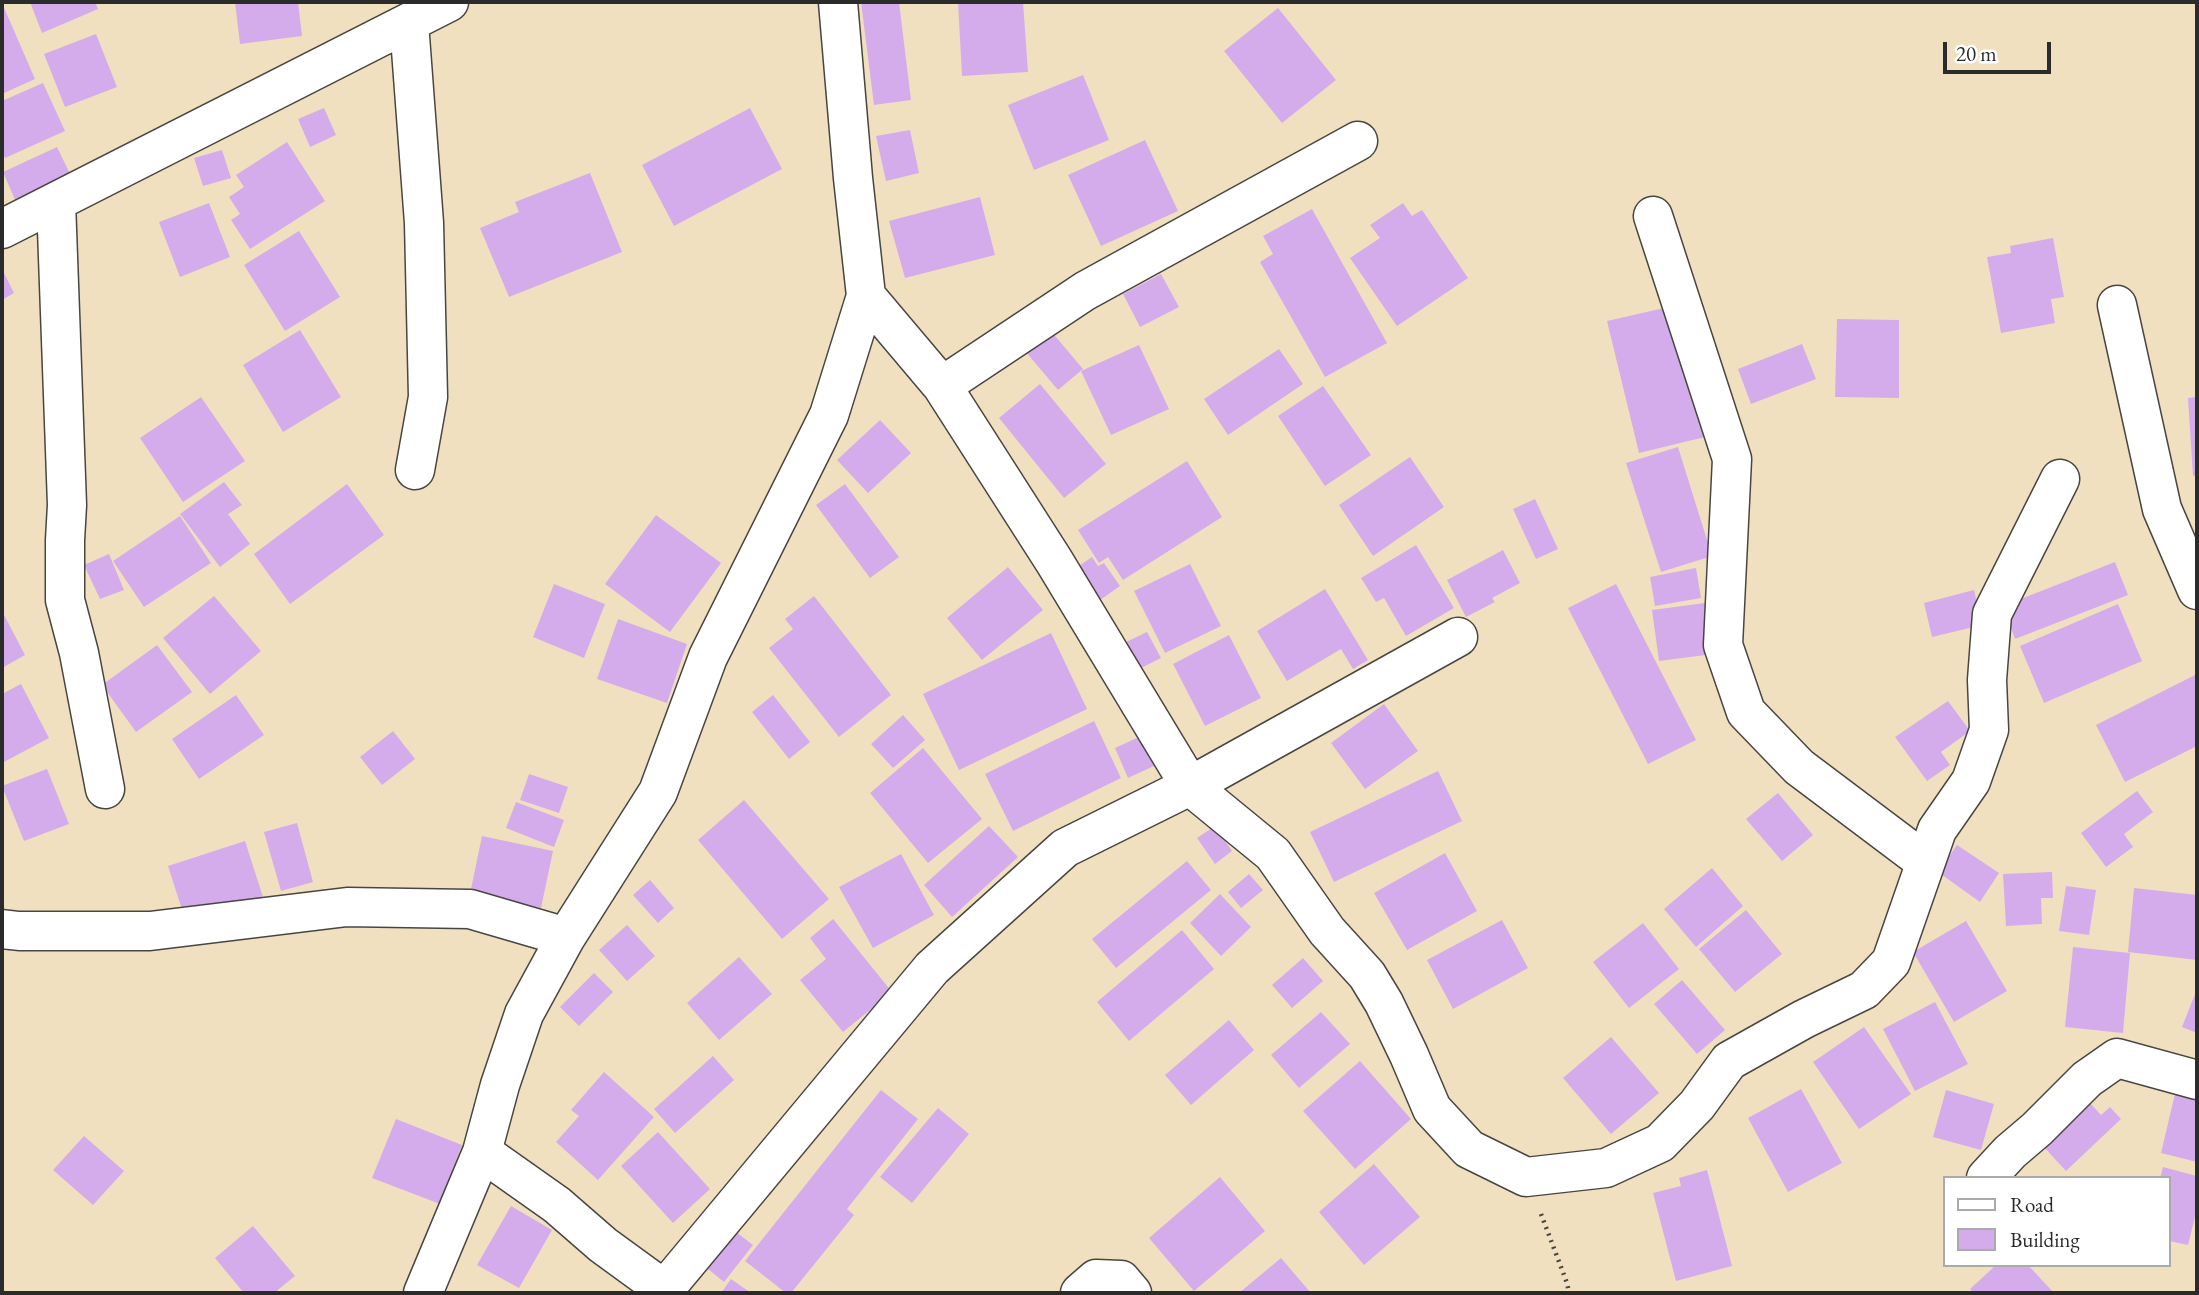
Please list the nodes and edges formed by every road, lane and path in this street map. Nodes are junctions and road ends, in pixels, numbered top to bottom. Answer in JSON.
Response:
{"nodes":[{"id":1,"x":449,"y":2,"type":"edge"},
{"id":2,"x":838,"y":2,"type":"edge"},
{"id":3,"x":409,"y":23,"type":"junction"},
{"id":4,"x":1358,"y":141,"type":"dead end"},
{"id":5,"x":57,"y":202,"type":"junction"},
{"id":6,"x":1653,"y":216,"type":"dead end"},
{"id":7,"x":2,"y":229,"type":"edge"},
{"id":8,"x":866,"y":296,"type":"junction"},
{"id":9,"x":2117,"y":305,"type":"dead end"},
{"id":10,"x":942,"y":386,"type":"junction"},
{"id":11,"x":415,"y":470,"type":"dead end"},
{"id":12,"x":2060,"y":479,"type":"dead end"},
{"id":13,"x":2197,"y":590,"type":"edge"},
{"id":14,"x":1458,"y":637,"type":"dead end"},
{"id":15,"x":1190,"y":786,"type":"junction"},
{"id":16,"x":105,"y":789,"type":"dead end"},
{"id":17,"x":1924,"y":862,"type":"junction"},
{"id":18,"x":2,"y":929,"type":"edge"},
{"id":19,"x":566,"y":937,"type":"junction"},
{"id":20,"x":2197,"y":1080,"type":"edge"},
{"id":21,"x":482,"y":1152,"type":"junction"},
{"id":22,"x":1988,"y":1176,"type":"edge"},
{"id":23,"x":1526,"y":1177,"type":"junction"},
{"id":24,"x":667,"y":1292,"type":"edge"},
{"id":25,"x":423,"y":1293,"type":"edge"},
{"id":26,"x":1080,"y":1293,"type":"edge"},
{"id":27,"x":1132,"y":1293,"type":"edge"},
{"id":28,"x":1569,"y":1293,"type":"edge"}],
"edges":[{"from":1,"to":3,"type":"street"},
{"from":2,"to":8,"type":"street"},
{"from":3,"to":5,"type":"street"},
{"from":3,"to":11,"type":"street"},
{"from":4,"to":10,"type":"street"},
{"from":5,"to":7,"type":"street"},
{"from":5,"to":16,"type":"street"},
{"from":6,"to":17,"type":"street"},
{"from":8,"to":10,"type":"street"},
{"from":8,"to":19,"type":"street"},
{"from":9,"to":13,"type":"street"},
{"from":10,"to":15,"type":"street"},
{"from":12,"to":17,"type":"street"},
{"from":14,"to":15,"type":"street"},
{"from":15,"to":23,"type":"street"},
{"from":15,"to":24,"type":"street"},
{"from":17,"to":23,"type":"street"},
{"from":18,"to":19,"type":"street"},
{"from":19,"to":21,"type":"street"},
{"from":20,"to":22,"type":"street"},
{"from":21,"to":24,"type":"street"},
{"from":21,"to":25,"type":"street"},
{"from":23,"to":28,"type":"path"},
{"from":26,"to":27,"type":"street"}]}
